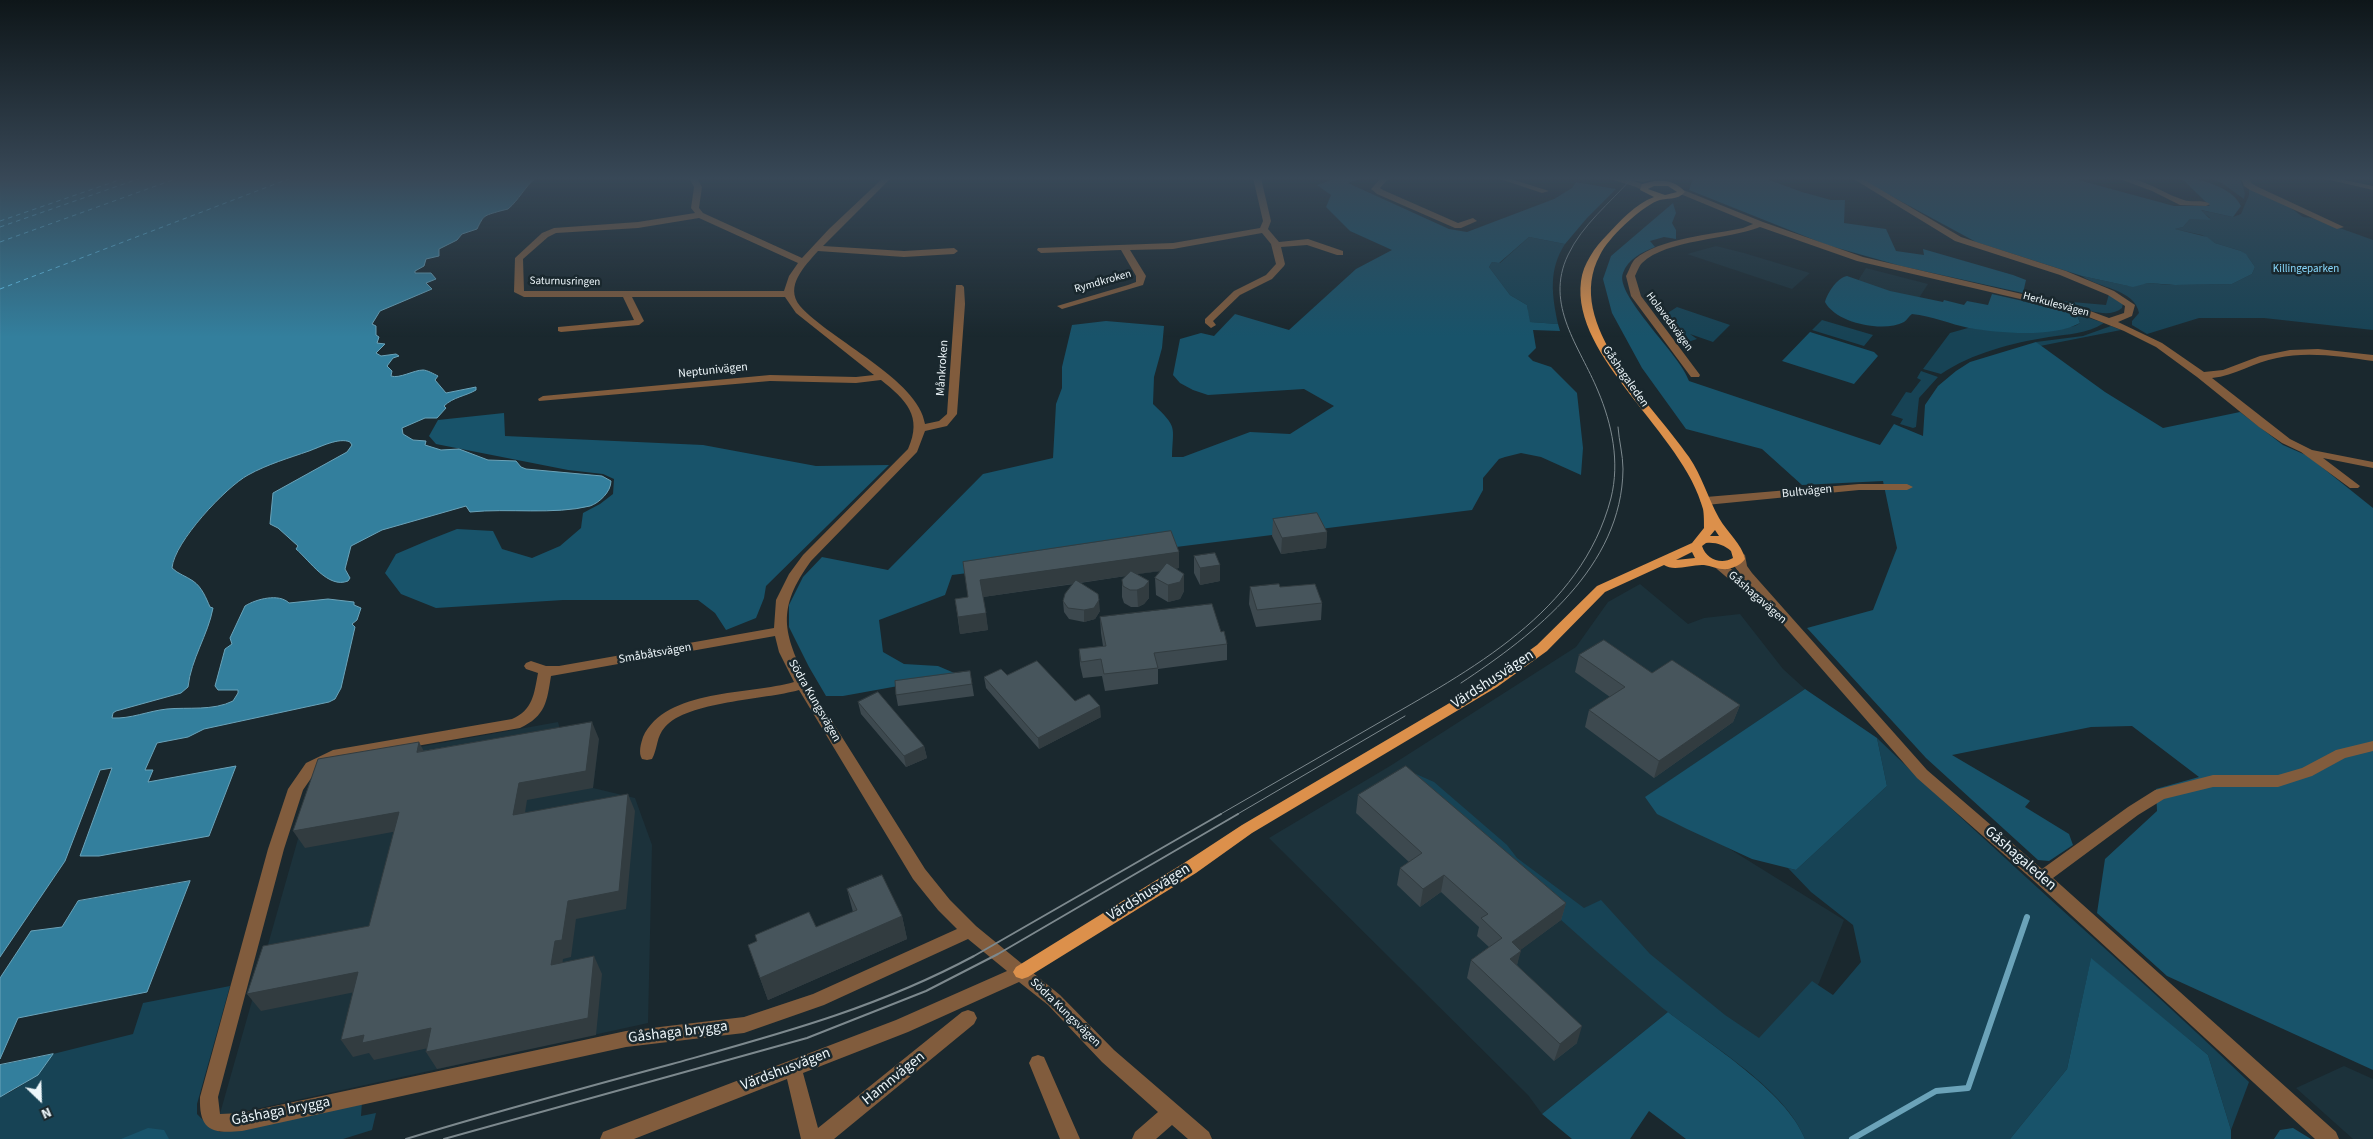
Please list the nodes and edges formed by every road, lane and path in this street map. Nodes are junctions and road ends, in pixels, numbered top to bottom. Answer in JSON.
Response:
{"nodes":[{"id":1,"x":554,"y":231,"type":"edge"},
{"id":2,"x":736,"y":231,"type":"edge"},
{"id":3,"x":835,"y":231,"type":"edge"},
{"id":4,"x":1257,"y":231,"type":"edge"},
{"id":5,"x":1265,"y":231,"type":"edge"},
{"id":6,"x":1616,"y":231,"type":"edge"},
{"id":7,"x":1744,"y":231,"type":"edge"},
{"id":8,"x":1780,"y":231,"type":"edge"},
{"id":9,"x":1945,"y":231,"type":"edge"},
{"id":10,"x":1276,"y":245,"type":"junction"},
{"id":11,"x":1124,"y":247,"type":"junction"},
{"id":12,"x":818,"y":248,"type":"junction"},
{"id":13,"x":1041,"y":250,"type":"dead end"},
{"id":14,"x":954,"y":251,"type":"dead end"},
{"id":15,"x":1340,"y":253,"type":"dead end"},
{"id":16,"x":804,"y":262,"type":"junction"},
{"id":17,"x":959,"y":287,"type":"dead end"},
{"id":18,"x":788,"y":294,"type":"junction"},
{"id":19,"x":627,"y":295,"type":"junction"},
{"id":20,"x":1062,"y":306,"type":"dead end"},
{"id":21,"x":2110,"y":321,"type":"junction"},
{"id":22,"x":1211,"y":325,"type":"dead end"},
{"id":23,"x":561,"y":329,"type":"dead end"},
{"id":24,"x":2373,"y":358,"type":"edge"},
{"id":25,"x":1694,"y":375,"type":"dead end"},
{"id":26,"x":2201,"y":375,"type":"junction"},
{"id":27,"x":885,"y":377,"type":"junction"},
{"id":28,"x":544,"y":400,"type":"dead end"},
{"id":29,"x":922,"y":428,"type":"junction"},
{"id":30,"x":2306,"y":450,"type":"junction"},
{"id":31,"x":2373,"y":465,"type":"edge"},
{"id":32,"x":2354,"y":486,"type":"dead end"},
{"id":33,"x":1908,"y":487,"type":"dead end"},
{"id":34,"x":1707,"y":505,"type":"junction"},
{"id":35,"x":1697,"y":544,"type":"junction"},
{"id":36,"x":1731,"y":545,"type":"junction"},
{"id":37,"x":1739,"y":555,"type":"junction"},
{"id":38,"x":1712,"y":563,"type":"junction"},
{"id":39,"x":1643,"y":569,"type":"junction"},
{"id":40,"x":780,"y":631,"type":"junction"},
{"id":41,"x":1797,"y":633,"type":"junction"},
{"id":42,"x":538,"y":669,"type":"joint"},
{"id":43,"x":802,"y":684,"type":"junction"},
{"id":44,"x":2373,"y":746,"type":"edge"},
{"id":45,"x":647,"y":755,"type":"dead end"},
{"id":46,"x":2040,"y":876,"type":"junction"},
{"id":47,"x":970,"y":931,"type":"junction"},
{"id":48,"x":1022,"y":972,"type":"junction"},
{"id":49,"x":968,"y":1018,"type":"dead end"},
{"id":50,"x":1038,"y":1063,"type":"dead end"},
{"id":51,"x":793,"y":1068,"type":"junction"},
{"id":52,"x":1172,"y":1112,"type":"junction"},
{"id":53,"x":610,"y":1139,"type":"edge"},
{"id":54,"x":811,"y":1139,"type":"edge"},
{"id":55,"x":818,"y":1139,"type":"edge"},
{"id":56,"x":1070,"y":1139,"type":"edge"},
{"id":57,"x":1142,"y":1139,"type":"edge"},
{"id":58,"x":1202,"y":1139,"type":"edge"},
{"id":59,"x":2329,"y":1139,"type":"edge"}],
"edges":[{"from":1,"to":19,"type":"street","name":"Saturnusringen"},
{"from":2,"to":16,"type":"street"},
{"from":3,"to":12,"type":"street"},
{"from":4,"to":11,"type":"street"},
{"from":5,"to":10,"type":"street"},
{"from":6,"to":34,"type":"main road","name":"Gåshagaleden"},
{"from":7,"to":25,"type":"street","name":"Holavedsvägen"},
{"from":8,"to":21,"type":"street","name":"Herkulesvägen"},
{"from":9,"to":21,"type":"street"},
{"from":10,"to":15,"type":"street"},
{"from":10,"to":22,"type":"street"},
{"from":11,"to":13,"type":"street"},
{"from":11,"to":20,"type":"street","name":"Rymdkroken"},
{"from":12,"to":14,"type":"street"},
{"from":12,"to":16,"type":"street"},
{"from":16,"to":18,"type":"street"},
{"from":17,"to":29,"type":"street","name":"Månkroken"},
{"from":18,"to":19,"type":"street","name":"Saturnusringen"},
{"from":18,"to":27,"type":"street"},
{"from":19,"to":23,"type":"street"},
{"from":21,"to":26,"type":"street","name":"Herkulesvägen"},
{"from":24,"to":26,"type":"street"},
{"from":26,"to":30,"type":"street","name":"Herkulesvägen"},
{"from":27,"to":28,"type":"street","name":"Neptunivägen"},
{"from":27,"to":29,"type":"street"},
{"from":29,"to":40,"type":"street","name":"Södra Kungsvägen"},
{"from":30,"to":31,"type":"street"},
{"from":30,"to":32,"type":"street","name":"Herkulesvägen"},
{"from":33,"to":34,"type":"street","name":"Bultvägen"},
{"from":34,"to":35,"type":"main road"},
{"from":34,"to":36,"type":"main road","name":"Gåshagaleden"},
{"from":35,"to":36,"type":"main road"},
{"from":35,"to":38,"type":"main road"},
{"from":35,"to":39,"type":"main road","name":"Värdshusvägen"},
{"from":36,"to":37,"type":"main road","name":"Gåshagaleden"},
{"from":37,"to":38,"type":"main road","name":"Värdshusvägen"},
{"from":37,"to":41,"type":"street","name":"Gåshagaleden"},
{"from":38,"to":39,"type":"main road","name":"Värdshusvägen"},
{"from":38,"to":41,"type":"street","name":"Gåshagavägen"},
{"from":39,"to":48,"type":"main road","name":"Värdshusvägen"},
{"from":40,"to":42,"type":"street","name":"Småbåtsvägen"},
{"from":40,"to":43,"type":"street","name":"Södra Kungsvägen"},
{"from":41,"to":46,"type":"street","name":"Gåshagaleden"},
{"from":42,"to":47,"type":"street","name":"Gåshaga brygga"},
{"from":43,"to":45,"type":"street"},
{"from":43,"to":47,"type":"street","name":"Södra Kungsvägen"},
{"from":44,"to":46,"type":"street"},
{"from":46,"to":59,"type":"street","name":"Gåshagaleden"},
{"from":47,"to":48,"type":"street","name":"Södra Kungsvägen"},
{"from":48,"to":51,"type":"street","name":"Värdshusvägen"},
{"from":48,"to":52,"type":"street","name":"Södra Kungsvägen"},
{"from":49,"to":55,"type":"street","name":"Hamnvägen"},
{"from":50,"to":56,"type":"street"},
{"from":51,"to":53,"type":"street","name":"Värdshusvägen"},
{"from":51,"to":54,"type":"street"},
{"from":52,"to":57,"type":"street"},
{"from":52,"to":58,"type":"street","name":"Södra Kungsvägen"}]}
